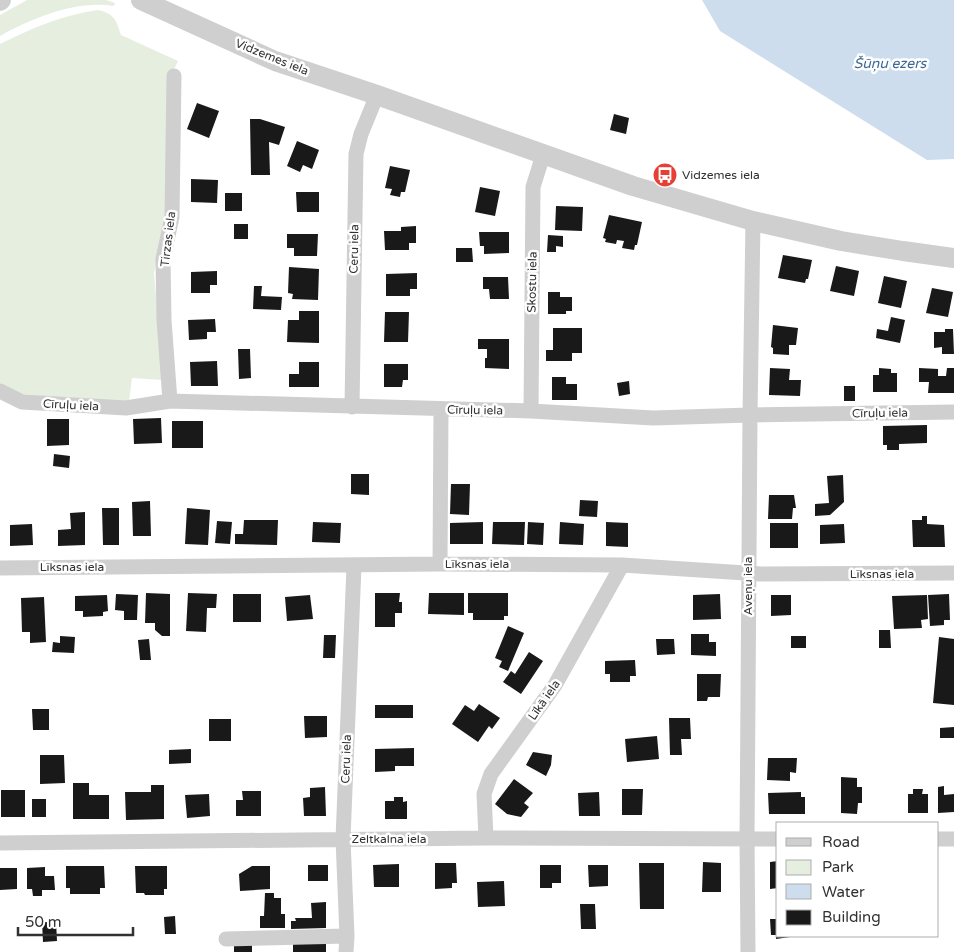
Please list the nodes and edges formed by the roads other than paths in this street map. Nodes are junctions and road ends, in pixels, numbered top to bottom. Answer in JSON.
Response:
{"nodes":[{"id":1,"x":141,"y":0,"type":"edge"},
{"id":2,"x":174,"y":76,"type":"dead end"},
{"id":3,"x":377,"y":95,"type":"junction"},
{"id":4,"x":544,"y":155,"type":"junction"},
{"id":5,"x":753,"y":221,"type":"junction"},
{"id":6,"x":954,"y":258,"type":"edge"},
{"id":7,"x":0,"y":391,"type":"edge"},
{"id":8,"x":170,"y":401,"type":"junction"},
{"id":9,"x":352,"y":407,"type":"junction"},
{"id":10,"x":441,"y":409,"type":"junction"},
{"id":11,"x":531,"y":411,"type":"junction"},
{"id":12,"x":954,"y":412,"type":"edge"},
{"id":13,"x":750,"y":414,"type":"junction"},
{"id":14,"x":440,"y":564,"type":"junction"},
{"id":15,"x":622,"y":565,"type":"junction"},
{"id":16,"x":354,"y":566,"type":"junction"},
{"id":17,"x":0,"y":568,"type":"edge"},
{"id":18,"x":954,"y":573,"type":"edge"},
{"id":19,"x":748,"y":574,"type":"junction"},
{"id":20,"x":486,"y":838,"type":"junction"},
{"id":21,"x":344,"y":839,"type":"junction"},
{"id":22,"x":747,"y":839,"type":"junction"},
{"id":23,"x":776,"y":839,"type":"edge"},
{"id":24,"x":939,"y":839,"type":"edge"},
{"id":25,"x":954,"y":839,"type":"edge"},
{"id":26,"x":0,"y":843,"type":"edge"},
{"id":27,"x":347,"y":936,"type":"junction"},
{"id":28,"x":226,"y":939,"type":"dead end"},
{"id":29,"x":346,"y":952,"type":"edge"},
{"id":30,"x":748,"y":952,"type":"edge"}],
"edges":[{"from":1,"to":3,"type":"street","name":"Vidzemes iela"},
{"from":2,"to":8,"type":"street","name":"Tirzas iela"},
{"from":3,"to":4,"type":"street","name":"Vidzemes iela"},
{"from":3,"to":9,"type":"street","name":"Ceru iela"},
{"from":4,"to":5,"type":"street","name":"Vidzemes iela"},
{"from":4,"to":11,"type":"street","name":"Skostu iela"},
{"from":5,"to":6,"type":"street","name":"Vidzemes iela"},
{"from":5,"to":13,"type":"street","name":"Aveņu iela"},
{"from":7,"to":8,"type":"street","name":"Cīruļu iela"},
{"from":8,"to":9,"type":"street","name":"Cīruļu iela"},
{"from":9,"to":10,"type":"street","name":"Cīruļu iela"},
{"from":10,"to":11,"type":"street","name":"Cīruļu iela"},
{"from":10,"to":14,"type":"street"},
{"from":11,"to":13,"type":"street","name":"Cīruļu iela"},
{"from":12,"to":13,"type":"street","name":"Cīruļu iela"},
{"from":13,"to":19,"type":"street","name":"Aveņu iela"},
{"from":14,"to":15,"type":"street","name":"Līksnas iela"},
{"from":14,"to":16,"type":"street","name":"Līksnas iela"},
{"from":15,"to":19,"type":"street","name":"Līksnas iela"},
{"from":15,"to":20,"type":"street","name":"Līkā iela"},
{"from":16,"to":17,"type":"street","name":"Līksnas iela"},
{"from":16,"to":21,"type":"street","name":"Ceru iela"},
{"from":18,"to":19,"type":"street","name":"Līksnas iela"},
{"from":19,"to":22,"type":"street","name":"Aveņu iela"},
{"from":20,"to":21,"type":"street","name":"Zeltkalna iela"},
{"from":20,"to":22,"type":"street","name":"Zeltkalna iela"},
{"from":21,"to":26,"type":"street","name":"Zeltkalna iela"},
{"from":21,"to":27,"type":"street","name":"Ceru iela"},
{"from":22,"to":23,"type":"street","name":"Zeltkalna iela"},
{"from":22,"to":30,"type":"street","name":"Aveņu iela"},
{"from":24,"to":25,"type":"street"},
{"from":27,"to":28,"type":"street"},
{"from":27,"to":29,"type":"street","name":"Ceru iela"}]}
